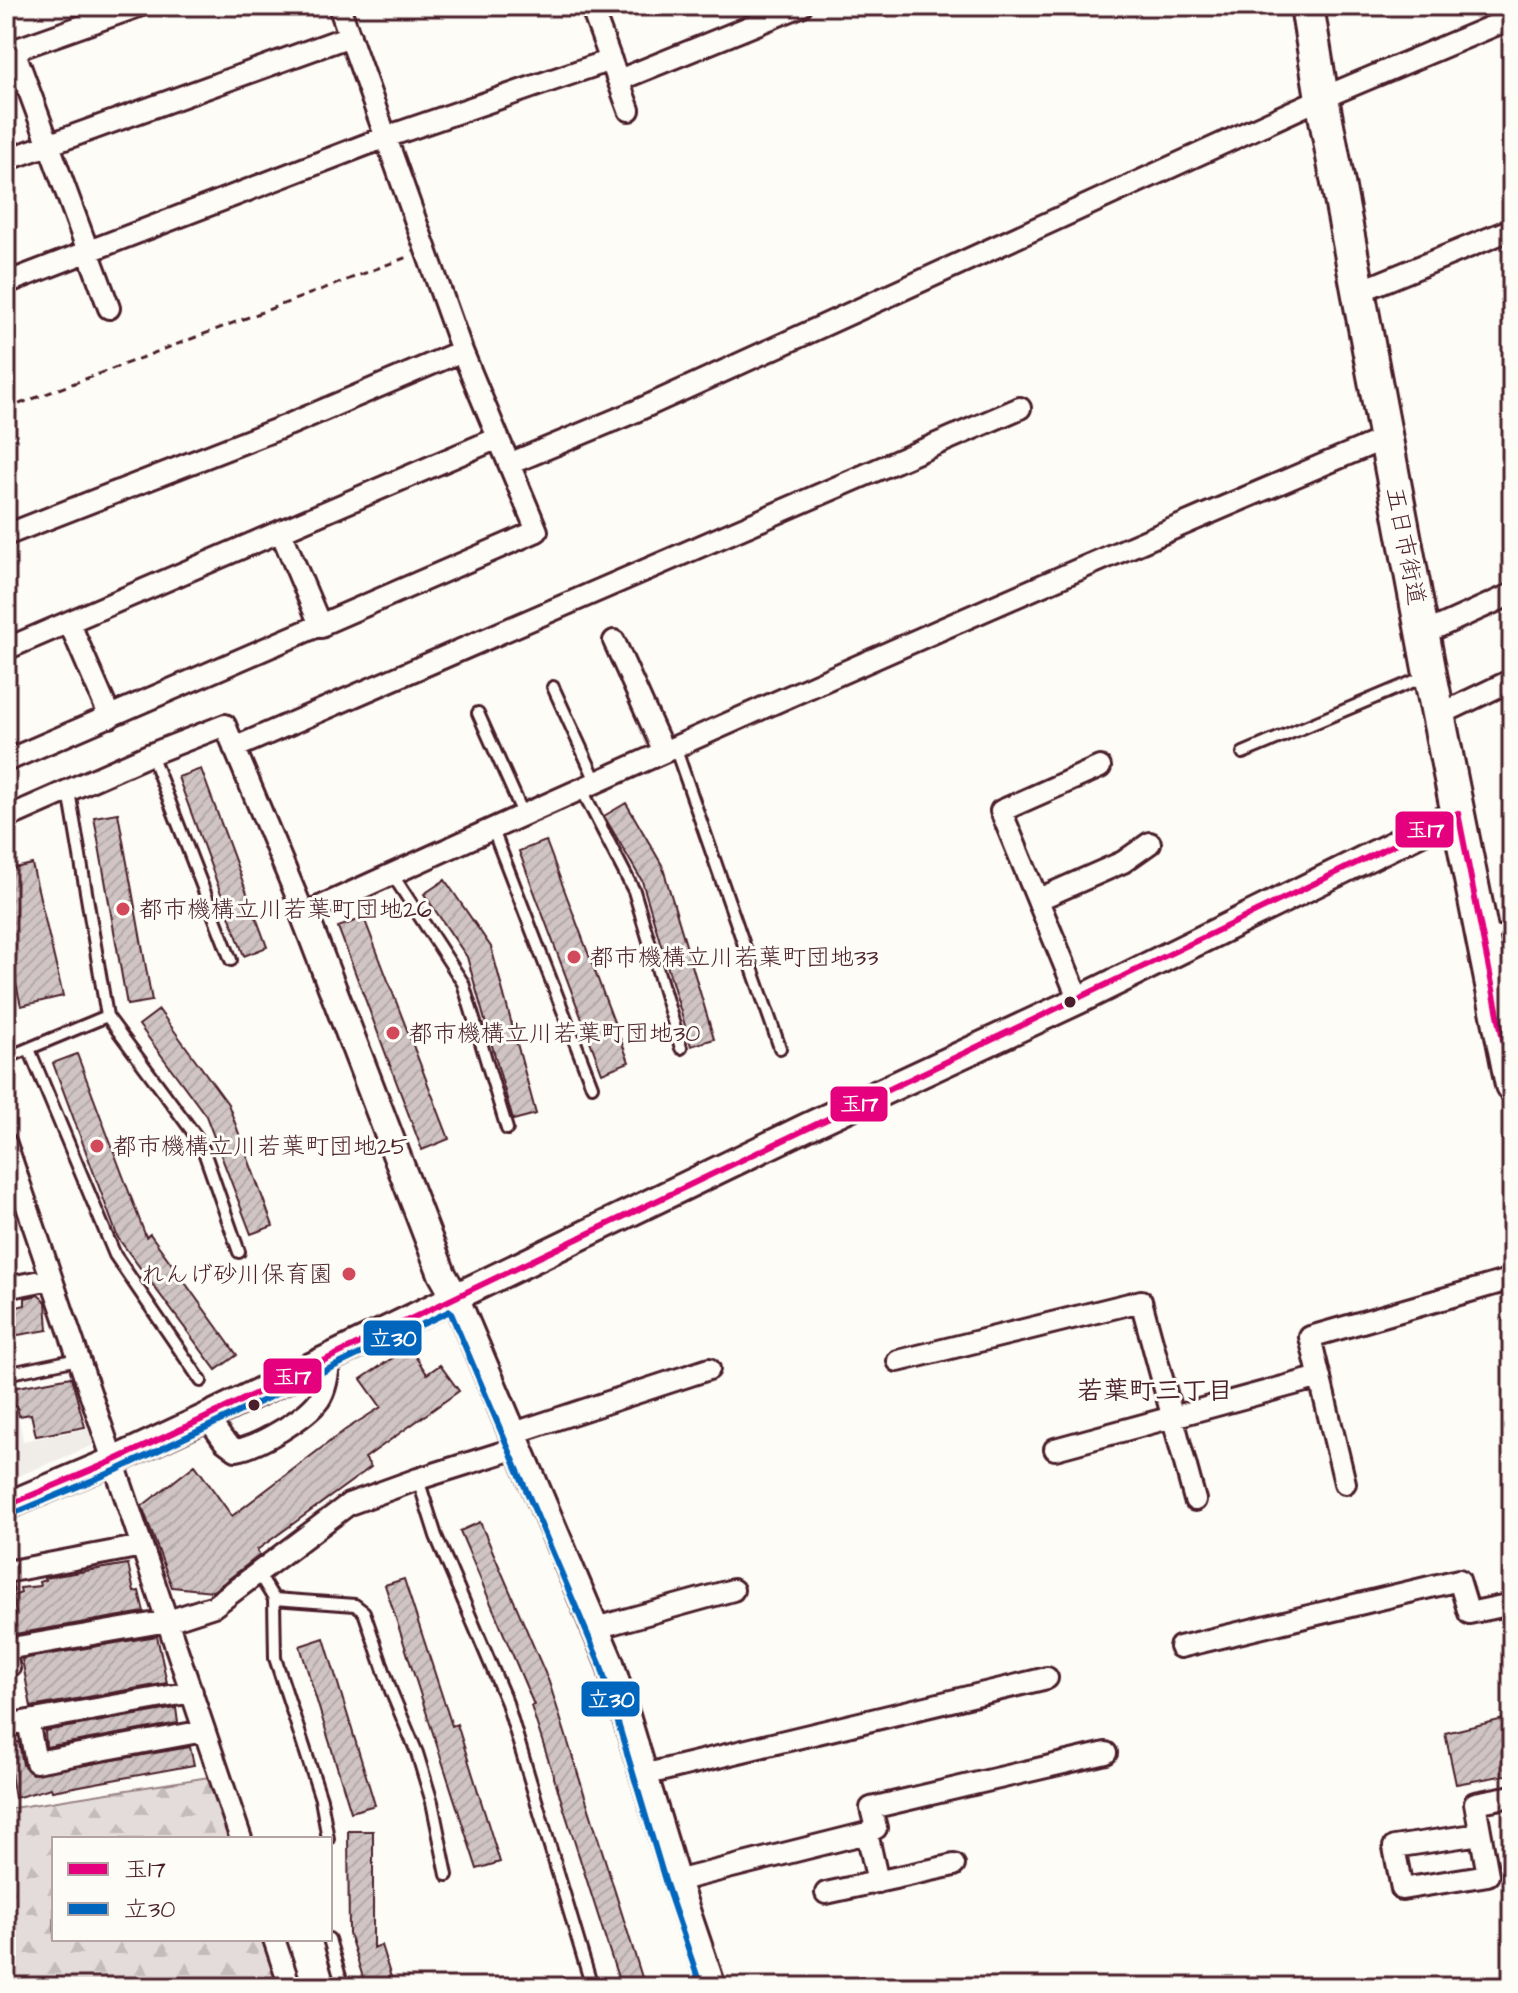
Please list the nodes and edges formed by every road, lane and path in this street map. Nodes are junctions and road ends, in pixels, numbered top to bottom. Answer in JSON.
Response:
{"nodes":[{"id":1,"x":139,"y":6,"type":"edge"},
{"id":2,"x":339,"y":6,"type":"edge"},
{"id":3,"x":591,"y":6,"type":"edge"},
{"id":4,"x":801,"y":6,"type":"edge"},
{"id":5,"x":1307,"y":6,"type":"edge"},
{"id":6,"x":1512,"y":18,"type":"edge"},
{"id":7,"x":350,"y":36,"type":"junction"},
{"id":8,"x":10,"y":52,"type":"edge"},
{"id":9,"x":611,"y":60,"type":"junction"},
{"id":10,"x":619,"y":80,"type":"junction"},
{"id":11,"x":1322,"y":98,"type":"junction"},
{"id":12,"x":629,"y":110,"type":"dead end"},
{"id":13,"x":386,"y":137,"type":"junction"},
{"id":14,"x":49,"y":145,"type":"junction"},
{"id":15,"x":6,"y":160,"type":"edge"},
{"id":16,"x":1512,"y":229,"type":"edge"},
{"id":17,"x":421,"y":252,"type":"dead end"},
{"id":18,"x":89,"y":253,"type":"junction"},
{"id":19,"x":6,"y":283,"type":"edge"},
{"id":20,"x":1358,"y":292,"type":"junction"},
{"id":21,"x":109,"y":308,"type":"dead end"},
{"id":22,"x":462,"y":351,"type":"junction"},
{"id":23,"x":1020,"y":408,"type":"dead end"},
{"id":24,"x":6,"y":409,"type":"edge"},
{"id":25,"x":498,"y":438,"type":"junction"},
{"id":26,"x":1386,"y":438,"type":"junction"},
{"id":27,"x":509,"y":464,"type":"junction"},
{"id":28,"x":281,"y":532,"type":"junction"},
{"id":29,"x":6,"y":535,"type":"edge"},
{"id":30,"x":1512,"y":594,"type":"edge"},
{"id":31,"x":69,"y":622,"type":"junction"},
{"id":32,"x":321,"y":627,"type":"junction"},
{"id":33,"x":1423,"y":634,"type":"junction"},
{"id":34,"x":614,"y":641,"type":"dead end"},
{"id":35,"x":6,"y":649,"type":"edge"},
{"id":36,"x":1430,"y":674,"type":"junction"},
{"id":37,"x":1512,"y":680,"type":"edge"},
{"id":38,"x":553,"y":687,"type":"dead end"},
{"id":39,"x":478,"y":713,"type":"dead end"},
{"id":40,"x":1439,"y":715,"type":"junction"},
{"id":41,"x":110,"y":717,"type":"junction"},
{"id":42,"x":234,"y":748,"type":"junction"},
{"id":43,"x":670,"y":750,"type":"junction"},
{"id":44,"x":1243,"y":753,"type":"dead end"},
{"id":45,"x":151,"y":754,"type":"junction"},
{"id":46,"x":6,"y":761,"type":"edge"},
{"id":47,"x":1100,"y":767,"type":"dead end"},
{"id":48,"x":590,"y":786,"type":"junction"},
{"id":49,"x":69,"y":791,"type":"junction"},
{"id":50,"x":1458,"y":813,"type":"junction"},
{"id":51,"x":524,"y":816,"type":"junction"},
{"id":52,"x":6,"y":818,"type":"edge"},
{"id":53,"x":493,"y":830,"type":"junction"},
{"id":54,"x":1150,"y":843,"type":"dead end"},
{"id":55,"x":392,"y":874,"type":"junction"},
{"id":56,"x":1039,"y":899,"type":"junction"},
{"id":57,"x":304,"y":914,"type":"junction"},
{"id":58,"x":1498,"y":933,"type":"edge"},
{"id":59,"x":231,"y":960,"type":"dead end"},
{"id":60,"x":1079,"y":1000,"type":"junction"},
{"id":61,"x":1505,"y":1008,"type":"edge"},
{"id":62,"x":107,"y":1016,"type":"junction"},
{"id":63,"x":681,"y":1048,"type":"dead end"},
{"id":64,"x":780,"y":1048,"type":"dead end"},
{"id":65,"x":29,"y":1049,"type":"junction"},
{"id":66,"x":6,"y":1058,"type":"edge"},
{"id":67,"x":1512,"y":1085,"type":"edge"},
{"id":68,"x":592,"y":1086,"type":"dead end"},
{"id":69,"x":507,"y":1129,"type":"dead end"},
{"id":70,"x":6,"y":1144,"type":"edge"},
{"id":71,"x":13,"y":1184,"type":"edge"},
{"id":72,"x":239,"y":1252,"type":"dead end"},
{"id":73,"x":51,"y":1279,"type":"junction"},
{"id":74,"x":1512,"y":1279,"type":"edge"},
{"id":75,"x":6,"y":1288,"type":"edge"},
{"id":76,"x":455,"y":1297,"type":"junction"},
{"id":77,"x":330,"y":1357,"type":"junction"},
{"id":78,"x":78,"y":1359,"type":"junction"},
{"id":79,"x":898,"y":1361,"type":"dead end"},
{"id":80,"x":709,"y":1369,"type":"dead end"},
{"id":81,"x":6,"y":1374,"type":"edge"},
{"id":82,"x":1320,"y":1377,"type":"junction"},
{"id":83,"x":201,"y":1381,"type":"dead end"},
{"id":84,"x":1174,"y":1416,"type":"junction"},
{"id":85,"x":207,"y":1417,"type":"junction"},
{"id":86,"x":517,"y":1440,"type":"junction"},
{"id":87,"x":1055,"y":1449,"type":"dead end"},
{"id":88,"x":113,"y":1461,"type":"junction"},
{"id":89,"x":418,"y":1479,"type":"junction"},
{"id":90,"x":1345,"y":1483,"type":"dead end"},
{"id":91,"x":1195,"y":1500,"type":"dead end"},
{"id":92,"x":6,"y":1506,"type":"edge"},
{"id":93,"x":142,"y":1546,"type":"junction"},
{"id":94,"x":6,"y":1572,"type":"edge"},
{"id":95,"x":258,"y":1573,"type":"junction"},
{"id":96,"x":733,"y":1590,"type":"dead end"},
{"id":97,"x":274,"y":1599,"type":"junction"},
{"id":98,"x":1512,"y":1604,"type":"edge"},
{"id":99,"x":168,"y":1621,"type":"junction"},
{"id":100,"x":596,"y":1628,"type":"junction"},
{"id":101,"x":1180,"y":1647,"type":"dead end"},
{"id":102,"x":8,"y":1648,"type":"edge"},
{"id":103,"x":14,"y":1669,"type":"dead end"},
{"id":104,"x":1047,"y":1678,"type":"dead end"},
{"id":105,"x":192,"y":1692,"type":"junction"},
{"id":106,"x":28,"y":1721,"type":"junction"},
{"id":107,"x":6,"y":1725,"type":"edge"},
{"id":108,"x":204,"y":1731,"type":"junction"},
{"id":109,"x":1106,"y":1753,"type":"dead end"},
{"id":110,"x":643,"y":1775,"type":"junction"},
{"id":111,"x":1512,"y":1796,"type":"edge"},
{"id":112,"x":867,"y":1833,"type":"junction"},
{"id":113,"x":1480,"y":1834,"type":"junction"},
{"id":114,"x":240,"y":1837,"type":"edge"},
{"id":115,"x":328,"y":1837,"type":"edge"},
{"id":116,"x":954,"y":1865,"type":"dead end"},
{"id":117,"x":447,"y":1875,"type":"dead end"},
{"id":118,"x":676,"y":1881,"type":"junction"},
{"id":119,"x":878,"y":1882,"type":"junction"},
{"id":120,"x":826,"y":1893,"type":"dead end"},
{"id":121,"x":275,"y":1941,"type":"edge"},
{"id":122,"x":330,"y":1941,"type":"edge"},
{"id":123,"x":290,"y":1987,"type":"edge"},
{"id":124,"x":343,"y":1987,"type":"edge"},
{"id":125,"x":592,"y":1987,"type":"edge"},
{"id":126,"x":712,"y":1987,"type":"edge"}],
"edges":[{"from":1,"to":8,"type":"street"},
{"from":2,"to":7,"type":"street"},
{"from":3,"to":9,"type":"street"},
{"from":4,"to":10,"type":"street"},
{"from":5,"to":11,"type":"main road","name":"五日市街道"},
{"from":6,"to":11,"type":"street"},
{"from":7,"to":13,"type":"street"},
{"from":7,"to":14,"type":"street"},
{"from":8,"to":14,"type":"street"},
{"from":9,"to":10,"type":"street"},
{"from":9,"to":13,"type":"street"},
{"from":10,"to":12,"type":"street"},
{"from":11,"to":20,"type":"main road","name":"五日市街道"},
{"from":11,"to":27,"type":"street"},
{"from":13,"to":18,"type":"street"},
{"from":13,"to":22,"type":"street"},
{"from":14,"to":15,"type":"street"},
{"from":14,"to":18,"type":"street"},
{"from":16,"to":20,"type":"street"},
{"from":17,"to":24,"type":"path"},
{"from":18,"to":19,"type":"street"},
{"from":18,"to":21,"type":"street"},
{"from":20,"to":26,"type":"main road","name":"五日市街道"},
{"from":22,"to":25,"type":"street"},
{"from":22,"to":29,"type":"street"},
{"from":23,"to":42,"type":"street"},
{"from":25,"to":27,"type":"street"},
{"from":25,"to":28,"type":"street"},
{"from":26,"to":33,"type":"main road","name":"五日市街道"},
{"from":26,"to":43,"type":"street"},
{"from":27,"to":32,"type":"street"},
{"from":28,"to":31,"type":"street"},
{"from":28,"to":32,"type":"street"},
{"from":30,"to":33,"type":"street"},
{"from":31,"to":35,"type":"street"},
{"from":31,"to":41,"type":"street"},
{"from":32,"to":41,"type":"street"},
{"from":33,"to":36,"type":"main road","name":"五日市街道"},
{"from":34,"to":43,"type":"street"},
{"from":36,"to":40,"type":"main road","name":"五日市街道"},
{"from":36,"to":44,"type":"lane"},
{"from":37,"to":40,"type":"street"},
{"from":38,"to":48,"type":"lane"},
{"from":39,"to":51,"type":"lane"},
{"from":40,"to":50,"type":"main road","name":"五日市街道"},
{"from":41,"to":46,"type":"street"},
{"from":42,"to":45,"type":"street"},
{"from":42,"to":57,"type":"street"},
{"from":43,"to":48,"type":"street"},
{"from":43,"to":64,"type":"lane"},
{"from":45,"to":49,"type":"street"},
{"from":45,"to":59,"type":"lane"},
{"from":47,"to":56,"type":"street"},
{"from":48,"to":51,"type":"street"},
{"from":48,"to":63,"type":"lane"},
{"from":49,"to":52,"type":"street"},
{"from":49,"to":62,"type":"lane"},
{"from":50,"to":58,"type":"main road","name":"五日市街道"},
{"from":50,"to":60,"type":"street"},
{"from":51,"to":53,"type":"street"},
{"from":53,"to":55,"type":"street"},
{"from":53,"to":68,"type":"lane"},
{"from":54,"to":56,"type":"street"},
{"from":55,"to":57,"type":"street"},
{"from":55,"to":69,"type":"lane"},
{"from":56,"to":60,"type":"street"},
{"from":57,"to":76,"type":"street"},
{"from":58,"to":61,"type":"main road","name":"五日市街道"},
{"from":60,"to":76,"type":"street"},
{"from":61,"to":67,"type":"main road","name":"五日市街道"},
{"from":62,"to":65,"type":"lane"},
{"from":62,"to":72,"type":"lane"},
{"from":65,"to":66,"type":"lane"},
{"from":65,"to":83,"type":"lane"},
{"from":70,"to":71,"type":"street"},
{"from":71,"to":73,"type":"street"},
{"from":73,"to":75,"type":"street"},
{"from":73,"to":78,"type":"street"},
{"from":74,"to":82,"type":"street"},
{"from":76,"to":77,"type":"street"},
{"from":76,"to":86,"type":"street"},
{"from":77,"to":85,"type":"street"},
{"from":77,"to":85,"type":"street"},
{"from":78,"to":81,"type":"lane"},
{"from":78,"to":88,"type":"street"},
{"from":79,"to":84,"type":"street"},
{"from":80,"to":86,"type":"street"},
{"from":82,"to":84,"type":"street"},
{"from":82,"to":90,"type":"street"},
{"from":84,"to":87,"type":"street"},
{"from":84,"to":91,"type":"street"},
{"from":85,"to":88,"type":"street"},
{"from":86,"to":89,"type":"street"},
{"from":86,"to":100,"type":"street"},
{"from":88,"to":92,"type":"street"},
{"from":88,"to":93,"type":"street"},
{"from":89,"to":95,"type":"street"},
{"from":89,"to":125,"type":"lane"},
{"from":93,"to":94,"type":"street"},
{"from":93,"to":99,"type":"street"},
{"from":95,"to":97,"type":"lane"},
{"from":95,"to":99,"type":"street"},
{"from":96,"to":100,"type":"street"},
{"from":97,"to":115,"type":"lane"},
{"from":97,"to":117,"type":"lane"},
{"from":98,"to":101,"type":"street"},
{"from":99,"to":102,"type":"street"},
{"from":99,"to":105,"type":"street"},
{"from":100,"to":110,"type":"street"},
{"from":102,"to":103,"type":"lane"},
{"from":104,"to":110,"type":"street"},
{"from":105,"to":106,"type":"street"},
{"from":105,"to":108,"type":"street"},
{"from":106,"to":107,"type":"street"},
{"from":106,"to":108,"type":"street"},
{"from":108,"to":114,"type":"street"},
{"from":109,"to":112,"type":"street"},
{"from":110,"to":118,"type":"street"},
{"from":111,"to":113,"type":"street"},
{"from":112,"to":118,"type":"street"},
{"from":112,"to":119,"type":"street"},
{"from":113,"to":113,"type":"street"},
{"from":116,"to":119,"type":"street"},
{"from":118,"to":126,"type":"street"},
{"from":119,"to":120,"type":"street"},
{"from":121,"to":123,"type":"street"},
{"from":122,"to":124,"type":"lane"}]}
